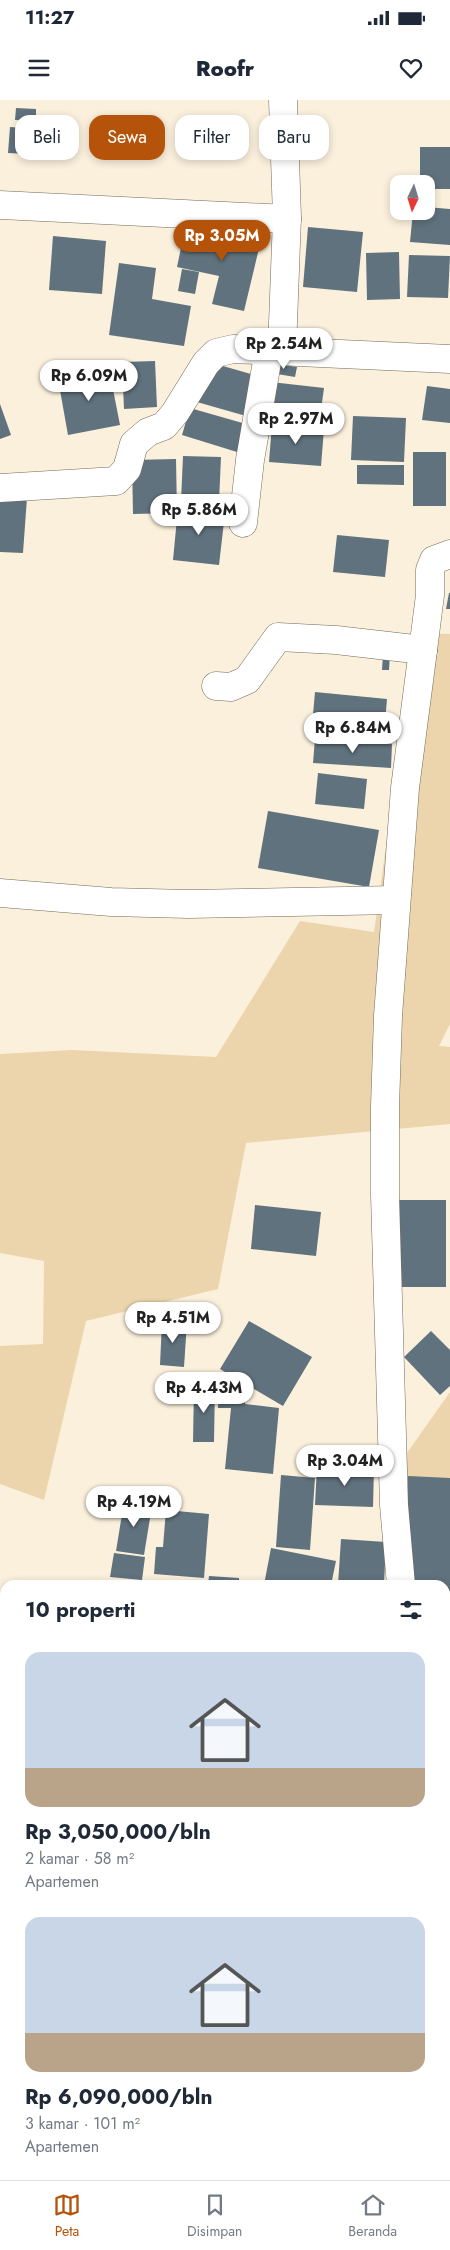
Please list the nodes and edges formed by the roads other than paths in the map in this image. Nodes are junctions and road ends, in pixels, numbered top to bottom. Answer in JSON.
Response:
{"nodes":[{"id":1,"x":283,"y":100,"type":"edge"},
{"id":2,"x":0,"y":205,"type":"edge"},
{"id":3,"x":287,"y":219,"type":"junction"},
{"id":4,"x":276,"y":350,"type":"junction"},
{"id":5,"x":450,"y":359,"type":"edge"},
{"id":6,"x":0,"y":488,"type":"edge"},
{"id":7,"x":243,"y":523,"type":"dead end"},
{"id":8,"x":450,"y":554,"type":"edge"},
{"id":9,"x":423,"y":650,"type":"junction"},
{"id":10,"x":216,"y":686,"type":"dead end"},
{"id":11,"x":0,"y":893,"type":"edge"},
{"id":12,"x":396,"y":900,"type":"junction"},
{"id":13,"x":401,"y":1580,"type":"edge"}],
"edges":[{"from":1,"to":3,"type":"street"},
{"from":2,"to":3,"type":"street"},
{"from":3,"to":4,"type":"street"},
{"from":4,"to":5,"type":"street"},
{"from":4,"to":6,"type":"street"},
{"from":4,"to":7,"type":"street"},
{"from":8,"to":9,"type":"street"},
{"from":9,"to":10,"type":"street"},
{"from":9,"to":12,"type":"street"},
{"from":11,"to":12,"type":"street"},
{"from":12,"to":13,"type":"street"}]}
